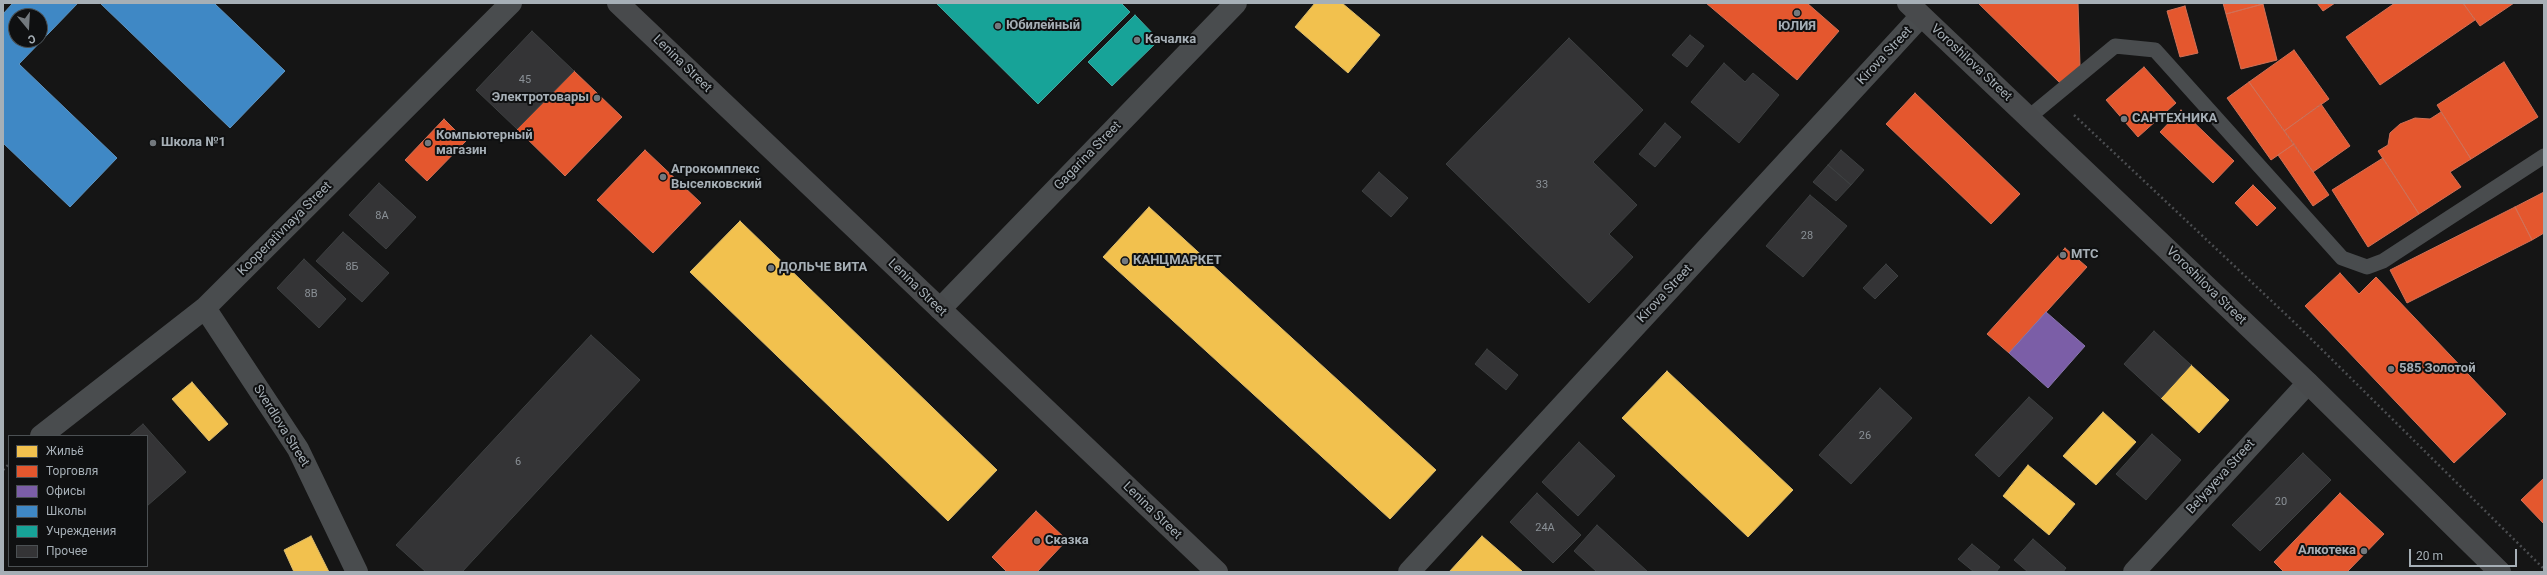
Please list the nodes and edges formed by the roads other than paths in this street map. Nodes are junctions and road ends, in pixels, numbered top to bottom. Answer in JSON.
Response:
{"nodes":[{"id":1,"x":511,"y":3,"type":"edge"},
{"id":2,"x":618,"y":3,"type":"edge"},
{"id":3,"x":1236,"y":3,"type":"edge"},
{"id":4,"x":1915,"y":10,"type":"edge"},
{"id":5,"x":2029,"y":117,"type":"junction"},
{"id":6,"x":2544,"y":156,"type":"edge"},
{"id":7,"x":205,"y":308,"type":"junction"},
{"id":8,"x":940,"y":309,"type":"junction"},
{"id":9,"x":2308,"y":383,"type":"junction"},
{"id":10,"x":42,"y":435,"type":"edge"},
{"id":11,"x":357,"y":572,"type":"edge"},
{"id":12,"x":1217,"y":572,"type":"edge"},
{"id":13,"x":1409,"y":572,"type":"edge"},
{"id":14,"x":2134,"y":572,"type":"edge"},
{"id":15,"x":2500,"y":572,"type":"edge"}],
"edges":[{"from":1,"to":7,"type":"street","name":"Kooperativnaya Street"},
{"from":2,"to":8,"type":"main road","name":"Lenina Street"},
{"from":3,"to":8,"type":"street","name":"Gagarina Street"},
{"from":4,"to":5,"type":"main road","name":"Voroshilova Street"},
{"from":4,"to":13,"type":"street","name":"Kirova Street"},
{"from":5,"to":6,"type":"lane"},
{"from":5,"to":9,"type":"main road","name":"Voroshilova Street"},
{"from":7,"to":10,"type":"street","name":"Kooperativnaya Street"},
{"from":7,"to":11,"type":"street","name":"Sverdlova Street"},
{"from":8,"to":12,"type":"main road","name":"Lenina Street"},
{"from":9,"to":14,"type":"street","name":"Belyayeva Street"},
{"from":9,"to":15,"type":"main road","name":"Voroshilova Street"}]}
